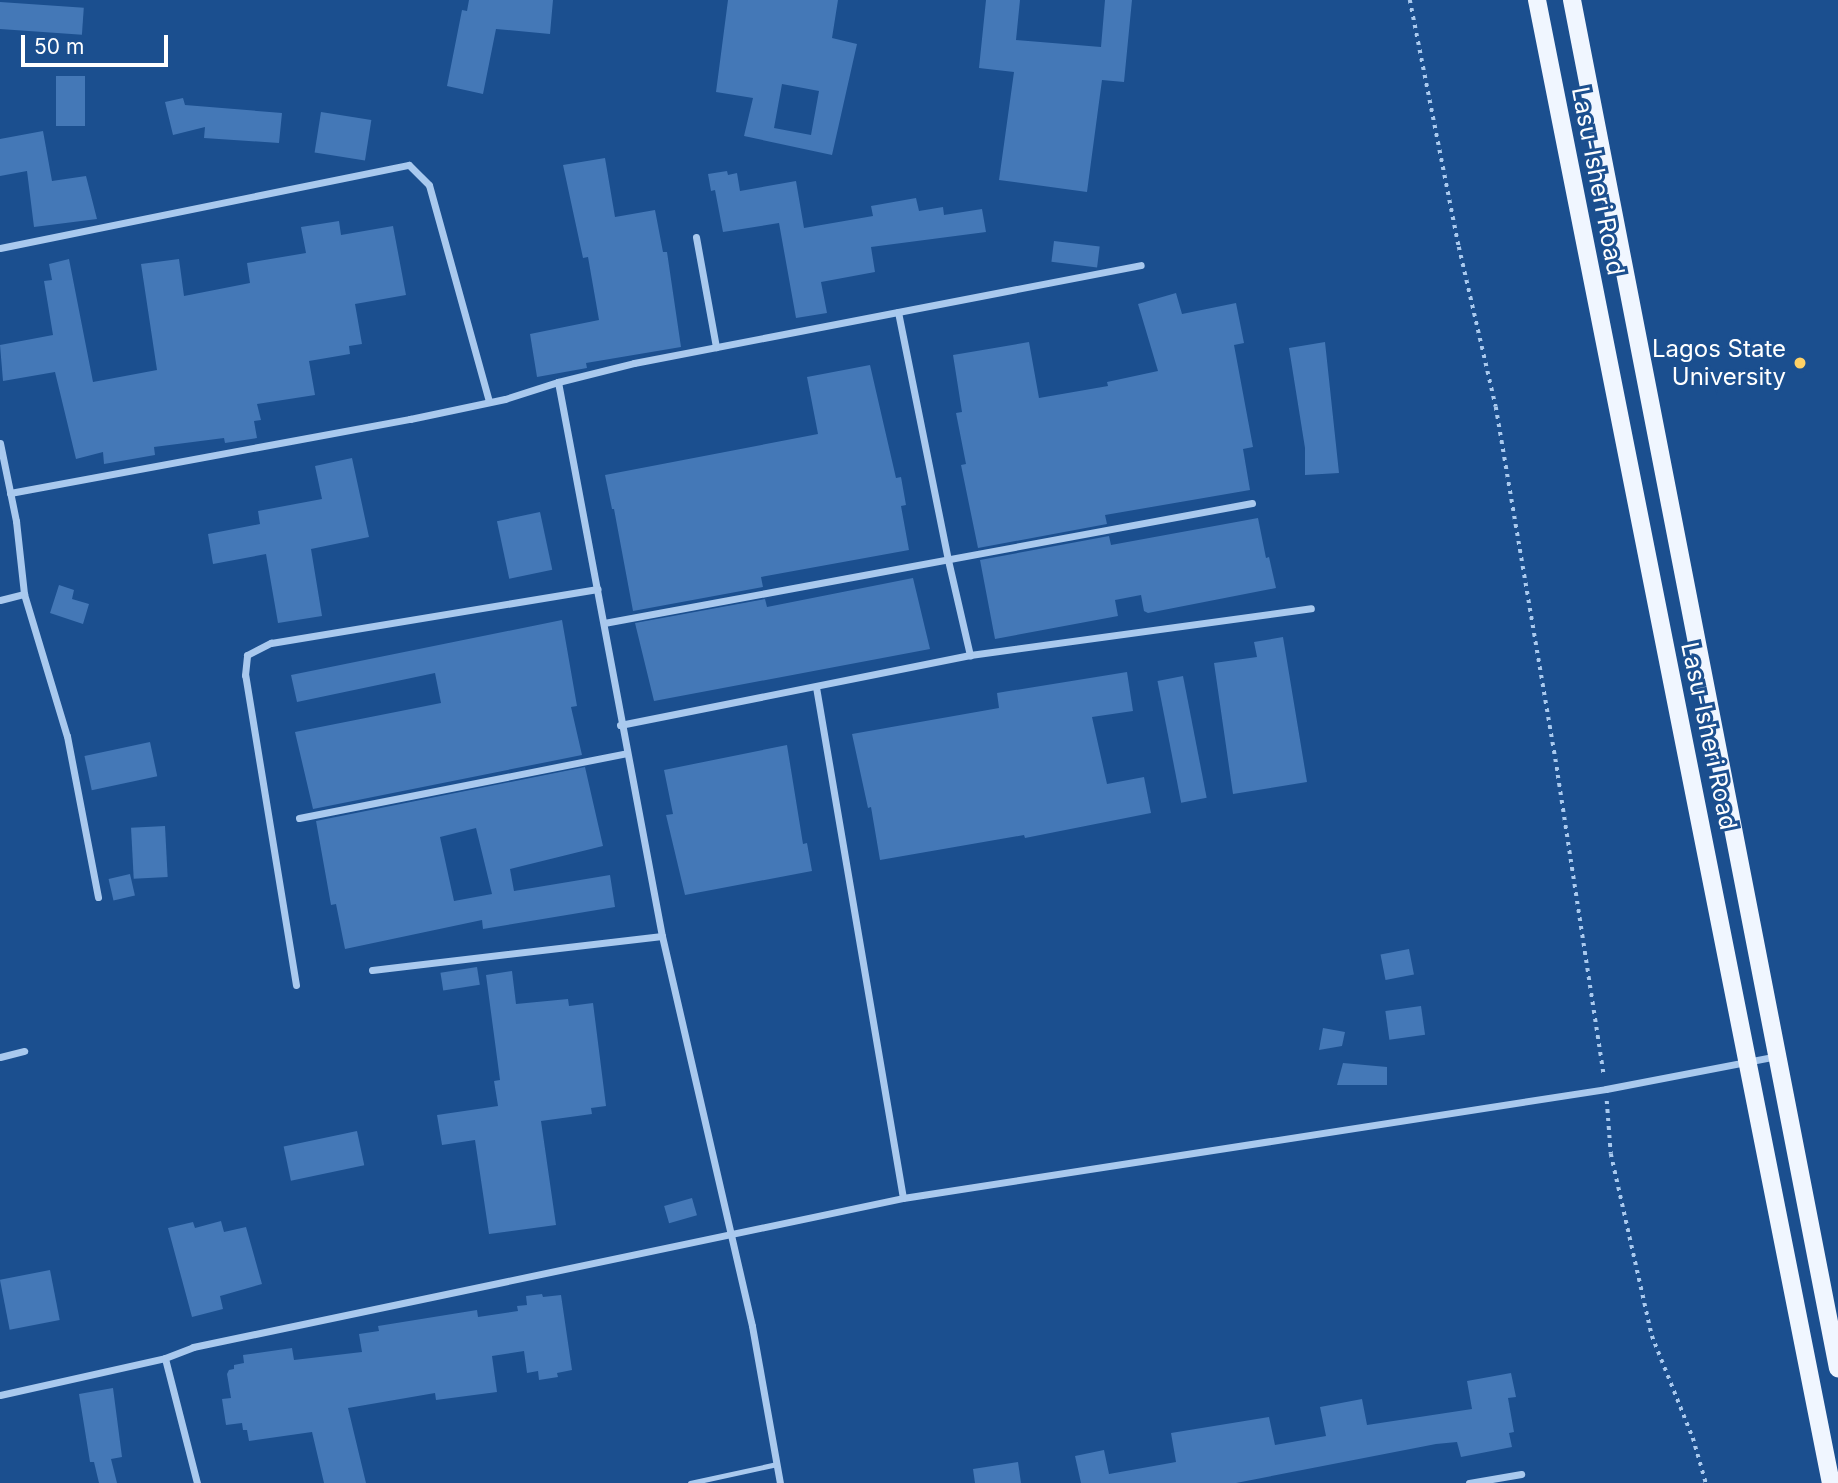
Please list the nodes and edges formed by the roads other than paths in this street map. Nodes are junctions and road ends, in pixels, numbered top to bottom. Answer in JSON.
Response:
{"nodes":[{"id":1,"x":1537,"y":0,"type":"edge"},
{"id":2,"x":1572,"y":0,"type":"edge"},
{"id":3,"x":696,"y":237,"type":"dead end"},
{"id":4,"x":0,"y":248,"type":"edge"},
{"id":5,"x":1141,"y":265,"type":"dead end"},
{"id":6,"x":898,"y":312,"type":"junction"},
{"id":7,"x":716,"y":347,"type":"junction"},
{"id":8,"x":558,"y":382,"type":"junction"},
{"id":9,"x":489,"y":402,"type":"junction"},
{"id":10,"x":0,"y":443,"type":"edge"},
{"id":11,"x":10,"y":493,"type":"junction"},
{"id":12,"x":1252,"y":503,"type":"dead end"},
{"id":13,"x":948,"y":560,"type":"junction"},
{"id":14,"x":598,"y":589,"type":"junction"},
{"id":15,"x":24,"y":594,"type":"junction"},
{"id":16,"x":0,"y":600,"type":"edge"},
{"id":17,"x":1311,"y":608,"type":"dead end"},
{"id":18,"x":604,"y":623,"type":"junction"},
{"id":19,"x":970,"y":655,"type":"junction"},
{"id":20,"x":816,"y":687,"type":"junction"},
{"id":21,"x":620,"y":725,"type":"junction"},
{"id":22,"x":626,"y":753,"type":"junction"},
{"id":23,"x":299,"y":818,"type":"dead end"},
{"id":24,"x":98,"y":897,"type":"dead end"},
{"id":25,"x":662,"y":936,"type":"junction"},
{"id":26,"x":372,"y":970,"type":"dead end"},
{"id":27,"x":296,"y":985,"type":"dead end"},
{"id":28,"x":24,"y":1051,"type":"dead end"},
{"id":29,"x":1778,"y":1056,"type":"junction"},
{"id":30,"x":0,"y":1057,"type":"edge"},
{"id":31,"x":1750,"y":1063,"type":"junction"},
{"id":32,"x":903,"y":1198,"type":"junction"},
{"id":33,"x":729,"y":1235,"type":"junction"},
{"id":34,"x":1833,"y":1329,"type":"edge"},
{"id":35,"x":165,"y":1358,"type":"junction"},
{"id":36,"x":1838,"y":1368,"type":"edge"},
{"id":37,"x":0,"y":1395,"type":"edge"},
{"id":38,"x":777,"y":1464,"type":"junction"},
{"id":39,"x":1521,"y":1474,"type":"dead end"},
{"id":40,"x":197,"y":1483,"type":"edge"},
{"id":41,"x":690,"y":1483,"type":"edge"},
{"id":42,"x":780,"y":1483,"type":"edge"},
{"id":43,"x":1469,"y":1483,"type":"edge"},
{"id":44,"x":1831,"y":1483,"type":"edge"}],
"edges":[{"from":1,"to":31,"type":"main road","name":"Lasu-Isheri Road"},
{"from":2,"to":29,"type":"main road","name":"Lasu-Isheri Road"},
{"from":3,"to":7,"type":"street"},
{"from":4,"to":9,"type":"street"},
{"from":5,"to":6,"type":"street"},
{"from":6,"to":7,"type":"street"},
{"from":6,"to":13,"type":"street"},
{"from":7,"to":8,"type":"street"},
{"from":8,"to":9,"type":"street"},
{"from":8,"to":14,"type":"street"},
{"from":9,"to":11,"type":"street"},
{"from":10,"to":11,"type":"street"},
{"from":11,"to":15,"type":"street"},
{"from":12,"to":13,"type":"street"},
{"from":13,"to":18,"type":"street"},
{"from":13,"to":19,"type":"street"},
{"from":14,"to":18,"type":"street"},
{"from":14,"to":27,"type":"street"},
{"from":15,"to":16,"type":"street"},
{"from":15,"to":24,"type":"street"},
{"from":17,"to":19,"type":"street"},
{"from":18,"to":21,"type":"street"},
{"from":19,"to":20,"type":"street"},
{"from":20,"to":21,"type":"street"},
{"from":20,"to":32,"type":"street"},
{"from":21,"to":22,"type":"street"},
{"from":22,"to":23,"type":"street"},
{"from":22,"to":25,"type":"street"},
{"from":25,"to":26,"type":"street"},
{"from":25,"to":33,"type":"street"},
{"from":28,"to":30,"type":"street"},
{"from":29,"to":31,"type":"street"},
{"from":29,"to":34,"type":"main road","name":"Lasu-Isheri Road"},
{"from":31,"to":32,"type":"street"},
{"from":31,"to":44,"type":"main road","name":"Lasu-Isheri Road"},
{"from":32,"to":33,"type":"street"},
{"from":33,"to":35,"type":"street"},
{"from":33,"to":38,"type":"street"},
{"from":34,"to":36,"type":"main road","name":"Lasu-Isheri Road"},
{"from":35,"to":37,"type":"street"},
{"from":35,"to":40,"type":"street"},
{"from":38,"to":41,"type":"lane"},
{"from":38,"to":42,"type":"street"},
{"from":39,"to":43,"type":"street"}]}
